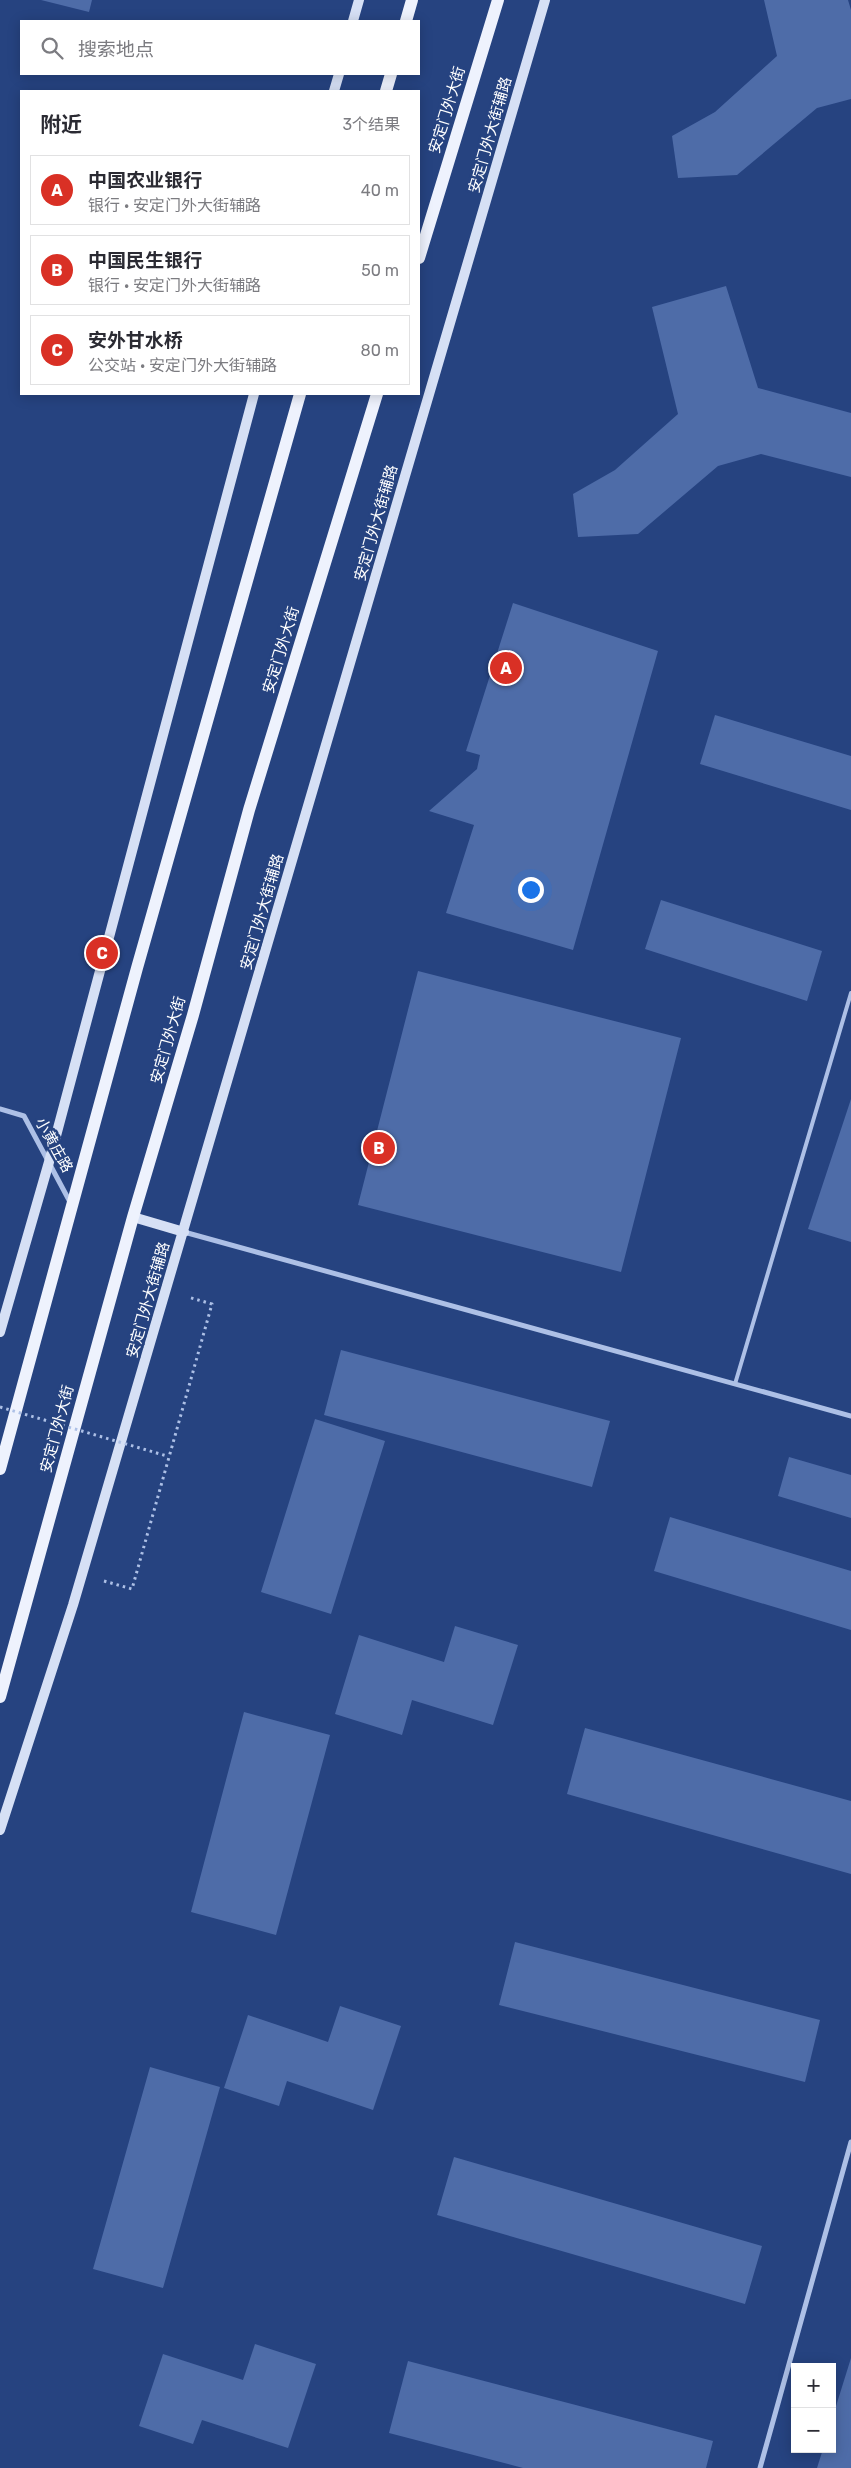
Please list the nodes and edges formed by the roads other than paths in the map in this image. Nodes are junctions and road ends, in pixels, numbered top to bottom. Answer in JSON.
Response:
{"nodes":[{"id":1,"x":359,"y":0,"type":"edge"},
{"id":2,"x":412,"y":0,"type":"edge"},
{"id":3,"x":498,"y":0,"type":"edge"},
{"id":4,"x":545,"y":0,"type":"edge"},
{"id":5,"x":353,"y":20,"type":"edge"},
{"id":6,"x":406,"y":20,"type":"edge"},
{"id":7,"x":339,"y":75,"type":"edge"},
{"id":8,"x":391,"y":75,"type":"edge"},
{"id":9,"x":334,"y":90,"type":"edge"},
{"id":10,"x":386,"y":90,"type":"edge"},
{"id":11,"x":420,"y":255,"type":"edge"},
{"id":12,"x":254,"y":395,"type":"edge"},
{"id":13,"x":300,"y":395,"type":"edge"},
{"id":14,"x":377,"y":395,"type":"edge"},
{"id":15,"x":851,"y":993,"type":"edge"},
{"id":16,"x":0,"y":1109,"type":"edge"},
{"id":17,"x":48,"y":1162,"type":"junction"},
{"id":18,"x":73,"y":1207,"type":"junction"},
{"id":19,"x":133,"y":1217,"type":"junction"},
{"id":20,"x":184,"y":1232,"type":"junction"},
{"id":21,"x":0,"y":1332,"type":"edge"},
{"id":22,"x":734,"y":1384,"type":"junction"},
{"id":23,"x":851,"y":1416,"type":"edge"},
{"id":24,"x":0,"y":1469,"type":"edge"},
{"id":25,"x":0,"y":1697,"type":"edge"},
{"id":26,"x":0,"y":1830,"type":"edge"},
{"id":27,"x":851,"y":2142,"type":"edge"},
{"id":28,"x":760,"y":2468,"type":"edge"}],
"edges":[{"from":1,"to":5,"type":"street"},
{"from":2,"to":6,"type":"main road"},
{"from":3,"to":11,"type":"main road","name":"安定门外大街"},
{"from":4,"to":20,"type":"street","name":"安定门外大街辅路"},
{"from":7,"to":9,"type":"street"},
{"from":8,"to":10,"type":"main road"},
{"from":12,"to":17,"type":"street"},
{"from":13,"to":18,"type":"main road"},
{"from":14,"to":19,"type":"main road","name":"安定门外大街"},
{"from":15,"to":22,"type":"lane"},
{"from":16,"to":17,"type":"street","name":"小黄庄路"},
{"from":17,"to":18,"type":"street","name":"小黄庄路"},
{"from":17,"to":21,"type":"street"},
{"from":18,"to":24,"type":"main road"},
{"from":19,"to":20,"type":"street"},
{"from":19,"to":25,"type":"main road","name":"安定门外大街"},
{"from":20,"to":22,"type":"street"},
{"from":20,"to":26,"type":"street","name":"安定门外大街辅路"},
{"from":22,"to":23,"type":"street"},
{"from":27,"to":28,"type":"street"}]}
